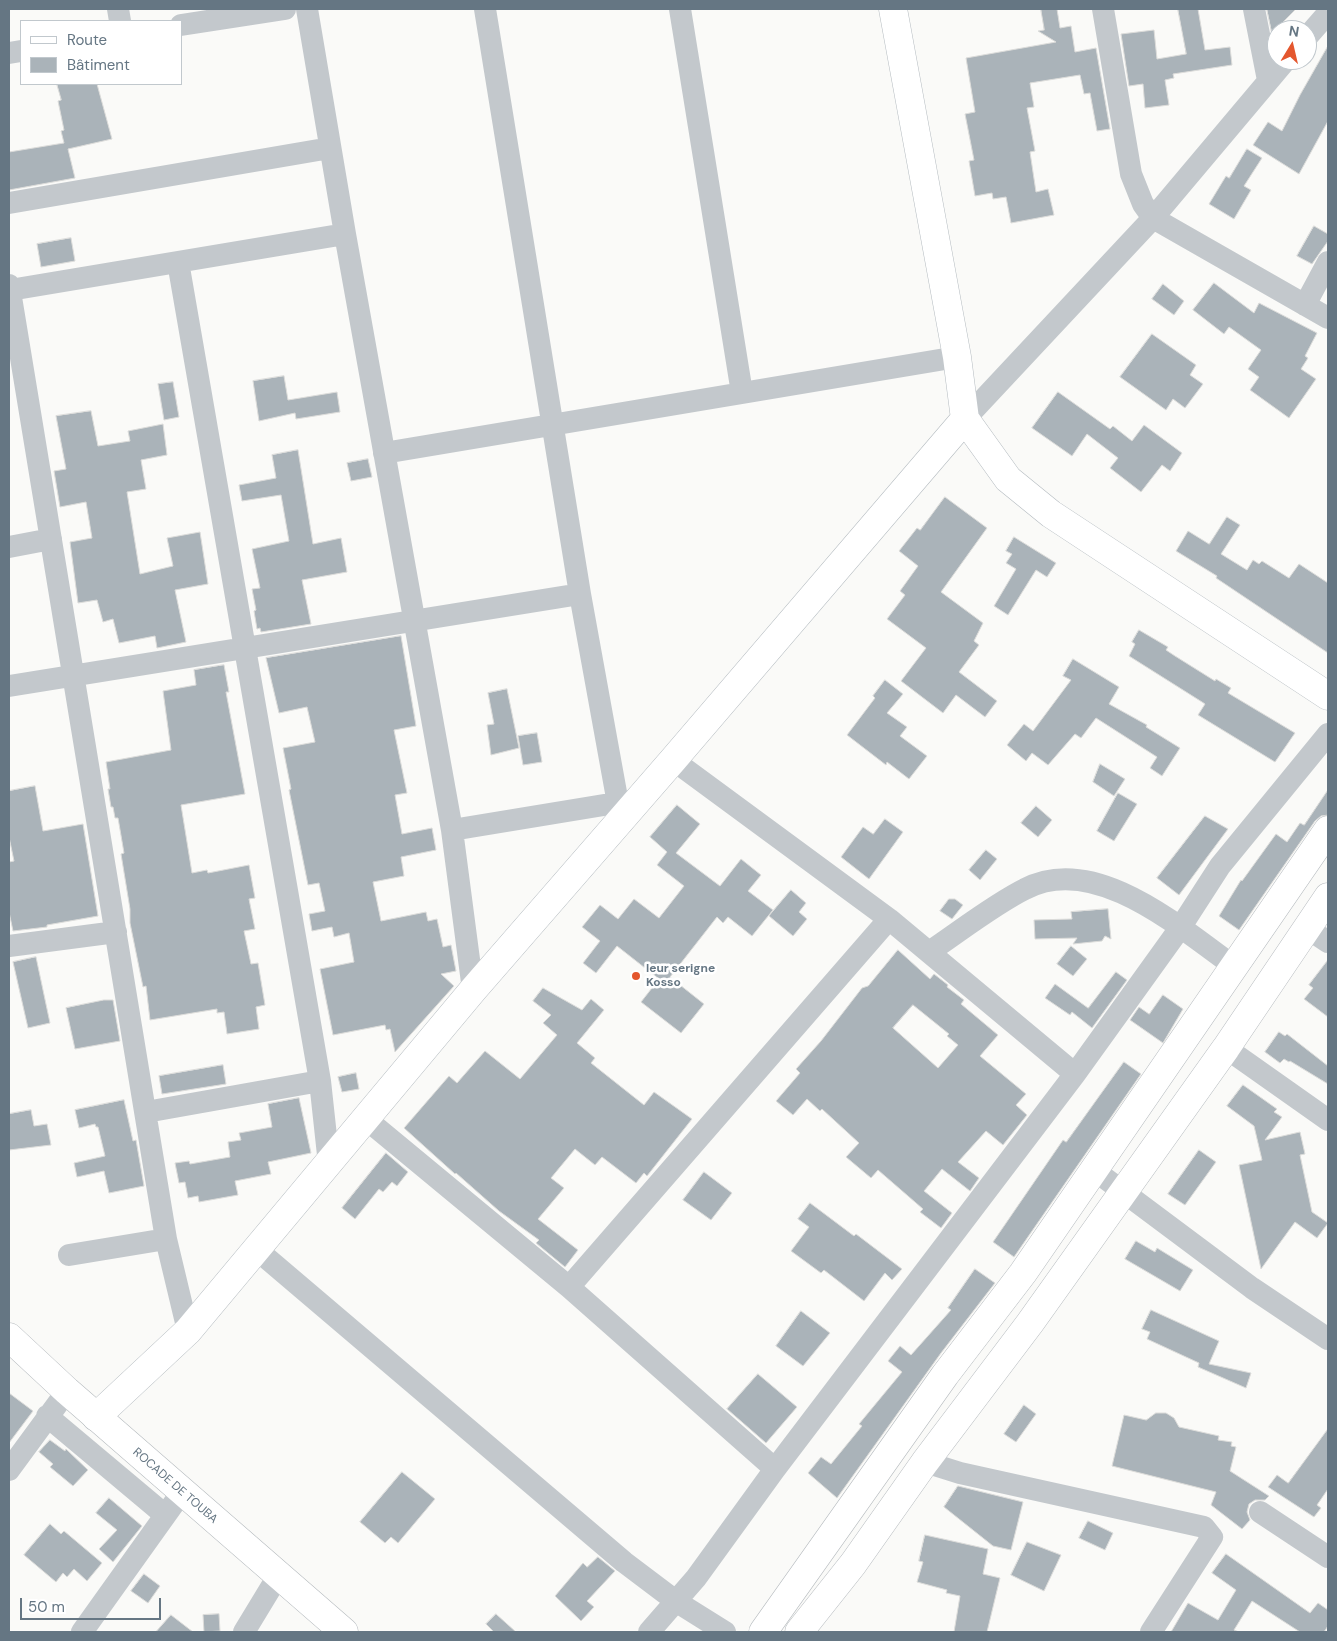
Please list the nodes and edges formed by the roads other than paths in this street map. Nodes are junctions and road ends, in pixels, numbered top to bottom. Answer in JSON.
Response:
{"nodes":[{"id":1,"x":285,"y":9,"type":"edge"},
{"id":2,"x":307,"y":9,"type":"edge"},
{"id":3,"x":485,"y":9,"type":"edge"},
{"id":4,"x":680,"y":9,"type":"edge"},
{"id":5,"x":893,"y":9,"type":"edge"},
{"id":6,"x":1102,"y":9,"type":"edge"},
{"id":7,"x":1254,"y":9,"type":"edge"},
{"id":8,"x":1328,"y":13,"type":"edge"},
{"id":9,"x":182,"y":25,"type":"edge"},
{"id":10,"x":1317,"y":26,"type":"edge"},
{"id":11,"x":1277,"y":70,"type":"edge"},
{"id":12,"x":1268,"y":80,"type":"junction"},
{"id":13,"x":330,"y":148,"type":"junction"},
{"id":14,"x":9,"y":203,"type":"edge"},
{"id":15,"x":1153,"y":218,"type":"junction"},
{"id":16,"x":345,"y":234,"type":"junction"},
{"id":17,"x":178,"y":262,"type":"junction"},
{"id":18,"x":1328,"y":262,"type":"edge"},
{"id":19,"x":9,"y":288,"type":"edge"},
{"id":20,"x":1305,"y":305,"type":"junction"},
{"id":21,"x":1328,"y":318,"type":"edge"},
{"id":22,"x":957,"y":358,"type":"junction"},
{"id":23,"x":17,"y":380,"type":"edge"},
{"id":24,"x":742,"y":393,"type":"junction"},
{"id":25,"x":965,"y":419,"type":"junction"},
{"id":26,"x":553,"y":424,"type":"junction"},
{"id":27,"x":384,"y":452,"type":"junction"},
{"id":28,"x":52,"y":539,"type":"junction"},
{"id":29,"x":9,"y":547,"type":"edge"},
{"id":30,"x":580,"y":594,"type":"junction"},
{"id":31,"x":414,"y":620,"type":"junction"},
{"id":32,"x":246,"y":646,"type":"junction"},
{"id":33,"x":73,"y":676,"type":"junction"},
{"id":34,"x":9,"y":686,"type":"edge"},
{"id":35,"x":1328,"y":696,"type":"edge"},
{"id":36,"x":1328,"y":734,"type":"edge"},
{"id":37,"x":673,"y":760,"type":"junction"},
{"id":38,"x":618,"y":811,"type":"junction"},
{"id":39,"x":452,"y":830,"type":"junction"},
{"id":40,"x":1328,"y":830,"type":"edge"},
{"id":41,"x":1328,"y":897,"type":"edge"},
{"id":42,"x":889,"y":919,"type":"junction"},
{"id":43,"x":1180,"y":928,"type":"junction"},
{"id":44,"x":116,"y":932,"type":"junction"},
{"id":45,"x":1318,"y":935,"type":"edge"},
{"id":46,"x":9,"y":946,"type":"edge"},
{"id":47,"x":929,"y":952,"type":"junction"},
{"id":48,"x":1235,"y":967,"type":"junction"},
{"id":49,"x":473,"y":990,"type":"junction"},
{"id":50,"x":1226,"y":1048,"type":"junction"},
{"id":51,"x":1075,"y":1074,"type":"junction"},
{"id":52,"x":320,"y":1081,"type":"junction"},
{"id":53,"x":146,"y":1112,"type":"junction"},
{"id":54,"x":366,"y":1119,"type":"junction"},
{"id":55,"x":1328,"y":1120,"type":"edge"},
{"id":56,"x":329,"y":1164,"type":"junction"},
{"id":57,"x":1094,"y":1170,"type":"junction"},
{"id":58,"x":1124,"y":1192,"type":"junction"},
{"id":59,"x":166,"y":1238,"type":"junction"},
{"id":60,"x":256,"y":1249,"type":"junction"},
{"id":61,"x":69,"y":1255,"type":"dead end"},
{"id":62,"x":569,"y":1287,"type":"junction"},
{"id":63,"x":188,"y":1331,"type":"junction"},
{"id":64,"x":9,"y":1337,"type":"edge"},
{"id":65,"x":1328,"y":1339,"type":"edge"},
{"id":66,"x":66,"y":1391,"type":"junction"},
{"id":67,"x":48,"y":1416,"type":"junction"},
{"id":68,"x":96,"y":1417,"type":"junction"},
{"id":69,"x":926,"y":1462,"type":"junction"},
{"id":70,"x":775,"y":1469,"type":"junction"},
{"id":71,"x":9,"y":1470,"type":"edge"},
{"id":72,"x":182,"y":1492,"type":"junction"},
{"id":73,"x":1260,"y":1512,"type":"dead end"},
{"id":74,"x":165,"y":1515,"type":"junction"},
{"id":75,"x":1328,"y":1557,"type":"edge"},
{"id":76,"x":278,"y":1576,"type":"junction"},
{"id":77,"x":677,"y":1602,"type":"junction"},
{"id":78,"x":82,"y":1632,"type":"edge"},
{"id":79,"x":244,"y":1632,"type":"edge"},
{"id":80,"x":344,"y":1632,"type":"edge"},
{"id":81,"x":649,"y":1632,"type":"edge"},
{"id":82,"x":725,"y":1632,"type":"edge"},
{"id":83,"x":763,"y":1632,"type":"edge"},
{"id":84,"x":799,"y":1632,"type":"edge"},
{"id":85,"x":1151,"y":1632,"type":"edge"}],
"edges":[{"from":1,"to":9,"type":"street"},
{"from":2,"to":13,"type":"street"},
{"from":3,"to":26,"type":"street"},
{"from":4,"to":24,"type":"street"},
{"from":5,"to":22,"type":"main road"},
{"from":6,"to":15,"type":"street"},
{"from":7,"to":12,"type":"street"},
{"from":8,"to":10,"type":"street"},
{"from":11,"to":12,"type":"street"},
{"from":12,"to":15,"type":"street"},
{"from":13,"to":14,"type":"street"},
{"from":13,"to":16,"type":"street"},
{"from":15,"to":20,"type":"street"},
{"from":15,"to":25,"type":"street"},
{"from":16,"to":17,"type":"street"},
{"from":16,"to":27,"type":"street"},
{"from":17,"to":19,"type":"street"},
{"from":17,"to":32,"type":"street"},
{"from":18,"to":20,"type":"street"},
{"from":19,"to":23,"type":"street"},
{"from":20,"to":21,"type":"street"},
{"from":22,"to":24,"type":"street"},
{"from":22,"to":25,"type":"main road"},
{"from":23,"to":28,"type":"street"},
{"from":24,"to":26,"type":"street"},
{"from":25,"to":35,"type":"main road"},
{"from":25,"to":37,"type":"main road"},
{"from":26,"to":27,"type":"street"},
{"from":26,"to":30,"type":"street"},
{"from":27,"to":31,"type":"street"},
{"from":28,"to":29,"type":"street"},
{"from":28,"to":33,"type":"street"},
{"from":30,"to":31,"type":"street"},
{"from":30,"to":38,"type":"street"},
{"from":31,"to":32,"type":"street"},
{"from":31,"to":39,"type":"street"},
{"from":32,"to":33,"type":"street"},
{"from":32,"to":52,"type":"street"},
{"from":33,"to":34,"type":"street"},
{"from":33,"to":44,"type":"street"},
{"from":36,"to":43,"type":"street"},
{"from":37,"to":38,"type":"main road"},
{"from":37,"to":42,"type":"street"},
{"from":38,"to":39,"type":"street"},
{"from":38,"to":49,"type":"main road"},
{"from":39,"to":49,"type":"street"},
{"from":40,"to":48,"type":"main road"},
{"from":41,"to":45,"type":"main road"},
{"from":42,"to":47,"type":"street"},
{"from":42,"to":62,"type":"street"},
{"from":43,"to":47,"type":"street"},
{"from":43,"to":48,"type":"street"},
{"from":43,"to":51,"type":"street"},
{"from":44,"to":46,"type":"street"},
{"from":44,"to":53,"type":"street"},
{"from":45,"to":50,"type":"main road"},
{"from":47,"to":51,"type":"street"},
{"from":48,"to":57,"type":"main road"},
{"from":49,"to":54,"type":"main road"},
{"from":50,"to":55,"type":"street"},
{"from":50,"to":58,"type":"main road"},
{"from":51,"to":70,"type":"street"},
{"from":52,"to":53,"type":"street"},
{"from":52,"to":56,"type":"street"},
{"from":53,"to":59,"type":"street"},
{"from":54,"to":56,"type":"main road"},
{"from":54,"to":62,"type":"street"},
{"from":56,"to":60,"type":"main road"},
{"from":57,"to":58,"type":"street"},
{"from":57,"to":83,"type":"main road"},
{"from":58,"to":65,"type":"street"},
{"from":58,"to":69,"type":"main road"},
{"from":59,"to":61,"type":"street"},
{"from":59,"to":63,"type":"street"},
{"from":60,"to":63,"type":"main road"},
{"from":60,"to":77,"type":"street"},
{"from":62,"to":70,"type":"street"},
{"from":63,"to":68,"type":"main road"},
{"from":64,"to":66,"type":"main road","name":"ROCADE DE TOUBA"},
{"from":66,"to":67,"type":"street"},
{"from":66,"to":68,"type":"main road","name":"ROCADE DE TOUBA"},
{"from":67,"to":71,"type":"street"},
{"from":67,"to":74,"type":"street"},
{"from":68,"to":72,"type":"main road","name":"ROCADE DE TOUBA"},
{"from":69,"to":84,"type":"main road"},
{"from":69,"to":85,"type":"street"},
{"from":70,"to":77,"type":"street"},
{"from":72,"to":74,"type":"street"},
{"from":72,"to":76,"type":"main road","name":"ROCADE DE TOUBA"},
{"from":73,"to":75,"type":"street"},
{"from":74,"to":78,"type":"street"},
{"from":76,"to":79,"type":"street"},
{"from":76,"to":80,"type":"main road","name":"ROCADE DE TOUBA"},
{"from":77,"to":81,"type":"street"},
{"from":77,"to":82,"type":"street"}]}
